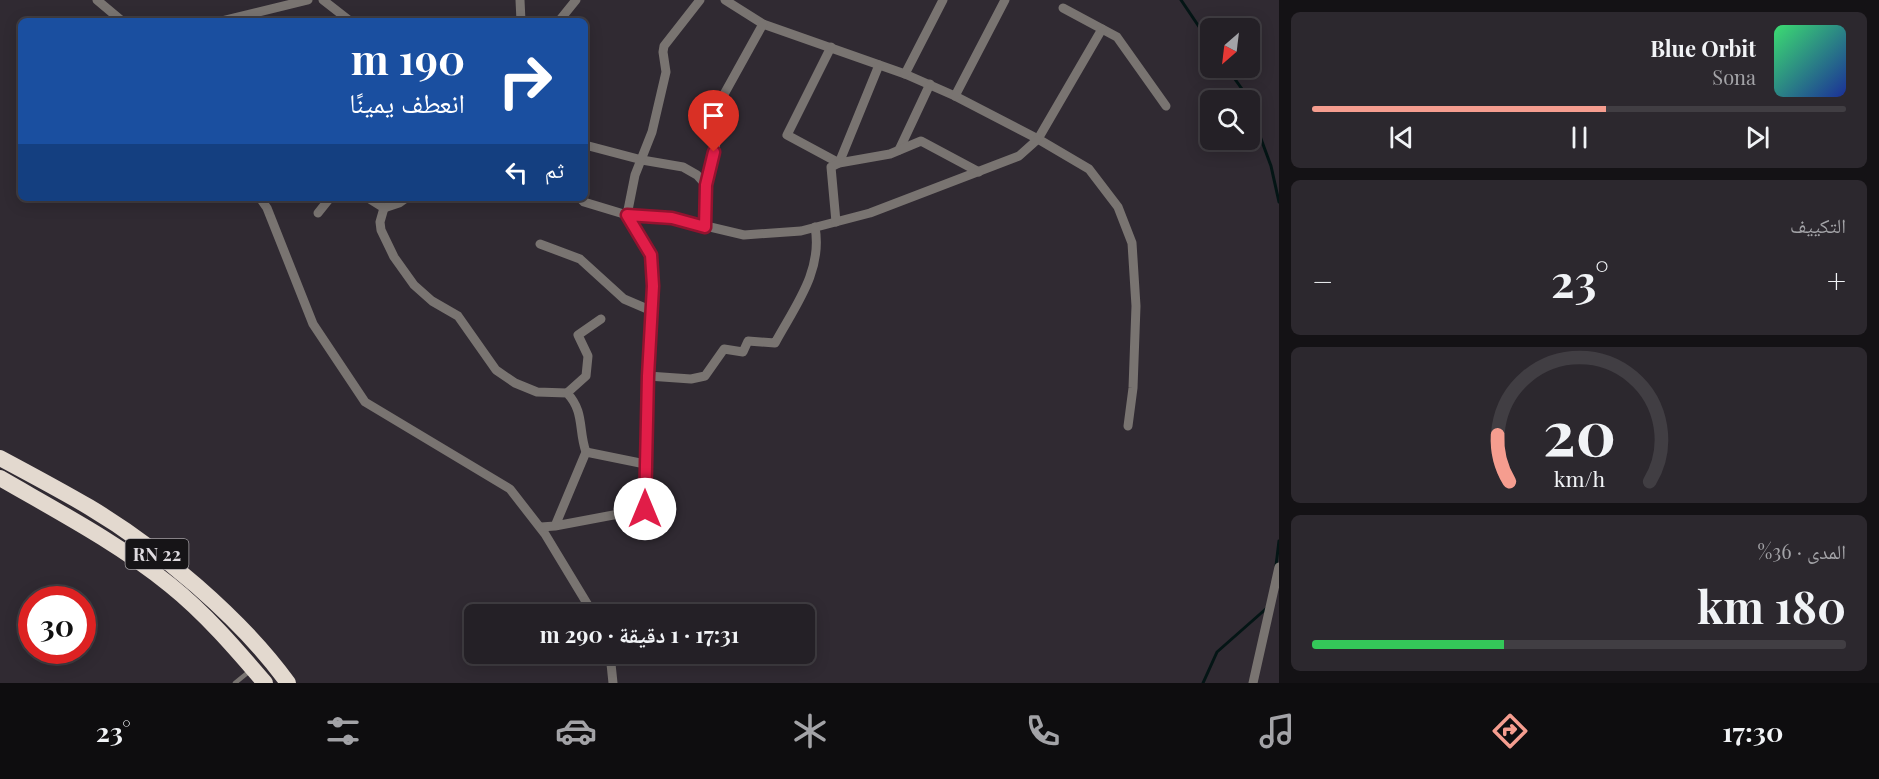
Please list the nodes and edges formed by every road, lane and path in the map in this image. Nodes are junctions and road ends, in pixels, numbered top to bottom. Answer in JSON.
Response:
{"nodes":[{"id":1,"x":97,"y":0,"type":"edge"},
{"id":2,"x":308,"y":0,"type":"edge"},
{"id":3,"x":323,"y":0,"type":"edge"},
{"id":4,"x":520,"y":0,"type":"edge"},
{"id":5,"x":576,"y":0,"type":"edge"},
{"id":6,"x":700,"y":0,"type":"edge"},
{"id":7,"x":725,"y":0,"type":"edge"},
{"id":8,"x":943,"y":0,"type":"edge"},
{"id":9,"x":1005,"y":0,"type":"edge"},
{"id":10,"x":1063,"y":8,"type":"dead end"},
{"id":11,"x":118,"y":18,"type":"edge"},
{"id":12,"x":233,"y":18,"type":"edge"},
{"id":13,"x":346,"y":18,"type":"edge"},
{"id":14,"x":521,"y":18,"type":"edge"},
{"id":15,"x":561,"y":18,"type":"edge"},
{"id":16,"x":764,"y":24,"type":"junction"},
{"id":17,"x":1102,"y":29,"type":"junction"},
{"id":18,"x":831,"y":48,"type":"junction"},
{"id":19,"x":879,"y":65,"type":"junction"},
{"id":20,"x":905,"y":74,"type":"junction"},
{"id":21,"x":930,"y":84,"type":"junction"},
{"id":22,"x":956,"y":96,"type":"junction"},
{"id":23,"x":1166,"y":106,"type":"dead end"},
{"id":24,"x":1038,"y":139,"type":"junction"},
{"id":25,"x":588,"y":146,"type":"edge"},
{"id":26,"x":899,"y":150,"type":"junction"},
{"id":27,"x":642,"y":160,"type":"junction"},
{"id":28,"x":839,"y":163,"type":"junction"},
{"id":29,"x":980,"y":172,"type":"junction"},
{"id":30,"x":706,"y":185,"type":"junction"},
{"id":31,"x":262,"y":201,"type":"edge"},
{"id":32,"x":328,"y":201,"type":"edge"},
{"id":33,"x":373,"y":201,"type":"edge"},
{"id":34,"x":402,"y":201,"type":"edge"},
{"id":35,"x":583,"y":201,"type":"edge"},
{"id":36,"x":384,"y":208,"type":"junction"},
{"id":37,"x":318,"y":213,"type":"dead end"},
{"id":38,"x":627,"y":215,"type":"junction"},
{"id":39,"x":836,"y":222,"type":"junction"},
{"id":40,"x":705,"y":227,"type":"junction"},
{"id":41,"x":815,"y":227,"type":"junction"},
{"id":42,"x":540,"y":243,"type":"dead end"},
{"id":43,"x":652,"y":311,"type":"junction"},
{"id":44,"x":601,"y":319,"type":"dead end"},
{"id":45,"x":648,"y":376,"type":"junction"},
{"id":46,"x":567,"y":393,"type":"junction"},
{"id":47,"x":1128,"y":426,"type":"dead end"},
{"id":48,"x":586,"y":452,"type":"junction"},
{"id":49,"x":0,"y":458,"type":"edge"},
{"id":50,"x":645,"y":464,"type":"junction"},
{"id":51,"x":0,"y":478,"type":"edge"},
{"id":52,"x":555,"y":526,"type":"junction"},
{"id":53,"x":541,"y":527,"type":"junction"},
{"id":54,"x":1279,"y":567,"type":"edge"},
{"id":55,"x":587,"y":604,"type":"edge"},
{"id":56,"x":611,"y":664,"type":"edge"},
{"id":57,"x":253,"y":668,"type":"junction"},
{"id":58,"x":235,"y":683,"type":"edge"},
{"id":59,"x":265,"y":683,"type":"edge"},
{"id":60,"x":288,"y":683,"type":"edge"},
{"id":61,"x":614,"y":683,"type":"edge"},
{"id":62,"x":1253,"y":683,"type":"edge"}],
"edges":[{"from":1,"to":11,"type":"street"},
{"from":2,"to":12,"type":"street"},
{"from":3,"to":13,"type":"street"},
{"from":4,"to":14,"type":"street"},
{"from":5,"to":15,"type":"street"},
{"from":6,"to":27,"type":"street"},
{"from":7,"to":16,"type":"street"},
{"from":8,"to":20,"type":"street"},
{"from":9,"to":22,"type":"street"},
{"from":10,"to":17,"type":"street"},
{"from":16,"to":18,"type":"street"},
{"from":16,"to":30,"type":"street"},
{"from":17,"to":23,"type":"street"},
{"from":17,"to":24,"type":"street"},
{"from":18,"to":19,"type":"street"},
{"from":18,"to":28,"type":"street"},
{"from":19,"to":20,"type":"street"},
{"from":19,"to":28,"type":"street"},
{"from":20,"to":21,"type":"street"},
{"from":21,"to":22,"type":"street"},
{"from":21,"to":26,"type":"street"},
{"from":22,"to":24,"type":"street"},
{"from":24,"to":29,"type":"street"},
{"from":24,"to":47,"type":"street"},
{"from":25,"to":27,"type":"street"},
{"from":26,"to":28,"type":"street"},
{"from":26,"to":29,"type":"street"},
{"from":27,"to":30,"type":"street"},
{"from":27,"to":38,"type":"street"},
{"from":28,"to":39,"type":"street"},
{"from":29,"to":39,"type":"street"},
{"from":30,"to":40,"type":"street"},
{"from":31,"to":53,"type":"street"},
{"from":32,"to":37,"type":"street"},
{"from":33,"to":36,"type":"street"},
{"from":34,"to":36,"type":"street"},
{"from":35,"to":38,"type":"street"},
{"from":36,"to":46,"type":"street"},
{"from":38,"to":40,"type":"street"},
{"from":38,"to":43,"type":"street"},
{"from":39,"to":41,"type":"street"},
{"from":40,"to":41,"type":"street"},
{"from":41,"to":45,"type":"street"},
{"from":42,"to":43,"type":"street"},
{"from":43,"to":45,"type":"street"},
{"from":44,"to":46,"type":"street"},
{"from":45,"to":50,"type":"street"},
{"from":46,"to":48,"type":"street"},
{"from":48,"to":50,"type":"street"},
{"from":48,"to":52,"type":"street"},
{"from":49,"to":60,"type":"highway","number":"RN 22"},
{"from":50,"to":52,"type":"street"},
{"from":51,"to":57,"type":"highway","number":"RN 22"},
{"from":52,"to":53,"type":"street"},
{"from":53,"to":55,"type":"street"},
{"from":54,"to":62,"type":"street"},
{"from":56,"to":61,"type":"street"},
{"from":57,"to":58,"type":"lane"},
{"from":57,"to":59,"type":"highway","number":"RN 22"}]}
